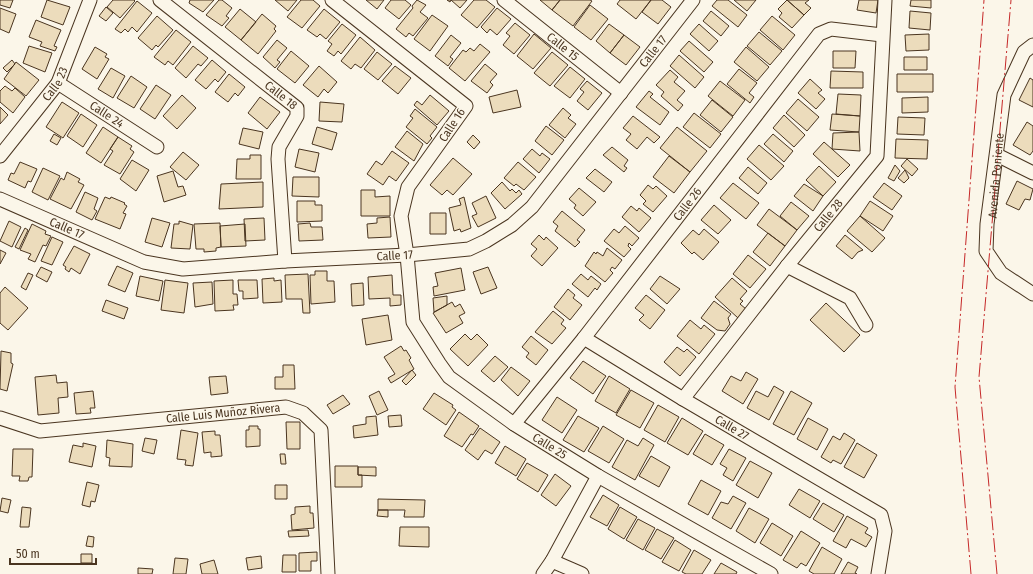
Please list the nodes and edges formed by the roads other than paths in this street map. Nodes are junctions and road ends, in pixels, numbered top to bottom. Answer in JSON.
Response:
{"nodes":[{"id":1,"x":90,"y":0,"type":"edge"},
{"id":2,"x":160,"y":0,"type":"edge"},
{"id":3,"x":332,"y":0,"type":"edge"},
{"id":4,"x":504,"y":0,"type":"edge"},
{"id":5,"x":885,"y":0,"type":"edge"},
{"id":6,"x":690,"y":1,"type":"edge"},
{"id":7,"x":882,"y":35,"type":"junction"},
{"id":8,"x":1030,"y":51,"type":"edge"},
{"id":9,"x":58,"y":83,"type":"junction"},
{"id":10,"x":621,"y":93,"type":"junction"},
{"id":11,"x":157,"y":147,"type":"dead end"},
{"id":12,"x":0,"y":156,"type":"edge"},
{"id":13,"x":997,"y":156,"type":"junction"},
{"id":14,"x":1033,"y":174,"type":"edge"},
{"id":15,"x":0,"y":199,"type":"edge"},
{"id":16,"x":407,"y":255,"type":"junction"},
{"id":17,"x":285,"y":261,"type":"junction"},
{"id":18,"x":787,"y":266,"type":"junction"},
{"id":19,"x":1033,"y":294,"type":"edge"},
{"id":20,"x":866,"y":325,"type":"dead end"},
{"id":21,"x":584,"y":338,"type":"junction"},
{"id":22,"x":683,"y":399,"type":"junction"},
{"id":23,"x":0,"y":418,"type":"edge"},
{"id":24,"x":514,"y":424,"type":"junction"},
{"id":25,"x":598,"y":476,"type":"junction"},
{"id":26,"x":552,"y":561,"type":"junction"},
{"id":27,"x":328,"y":574,"type":"edge"},
{"id":28,"x":543,"y":574,"type":"edge"},
{"id":29,"x":582,"y":574,"type":"edge"},
{"id":30,"x":770,"y":574,"type":"edge"},
{"id":31,"x":878,"y":574,"type":"edge"}],
"edges":[{"from":1,"to":9,"type":"street","name":"Calle 23"},
{"from":2,"to":17,"type":"street","name":"Calle 18"},
{"from":3,"to":16,"type":"street","name":"Calle 16"},
{"from":4,"to":10,"type":"street","name":"Calle 15"},
{"from":5,"to":7,"type":"street","name":"Calle 28"},
{"from":6,"to":10,"type":"street","name":"Calle 17"},
{"from":7,"to":18,"type":"street","name":"Calle 28"},
{"from":7,"to":21,"type":"street","name":"Calle 26"},
{"from":8,"to":13,"type":"street","name":"Avenida Poniente"},
{"from":9,"to":11,"type":"street","name":"Calle 24"},
{"from":9,"to":12,"type":"street","name":"Calle 23"},
{"from":10,"to":16,"type":"street","name":"Calle 17"},
{"from":13,"to":14,"type":"street"},
{"from":13,"to":19,"type":"street","name":"Avenida Poniente"},
{"from":15,"to":17,"type":"street","name":"Calle 17"},
{"from":16,"to":17,"type":"street","name":"Calle 17"},
{"from":16,"to":24,"type":"street","name":"Calle 25"},
{"from":18,"to":20,"type":"street"},
{"from":18,"to":22,"type":"street","name":"Calle 28"},
{"from":21,"to":22,"type":"street","name":"Calle 27"},
{"from":21,"to":24,"type":"street","name":"Calle 26"},
{"from":22,"to":31,"type":"street","name":"Calle 27"},
{"from":23,"to":27,"type":"street","name":"Calle Luis Muñoz Rivera"},
{"from":24,"to":25,"type":"street","name":"Calle 25"},
{"from":25,"to":26,"type":"street"},
{"from":25,"to":30,"type":"street","name":"Calle 25"},
{"from":26,"to":28,"type":"street"},
{"from":26,"to":29,"type":"street"}]}
